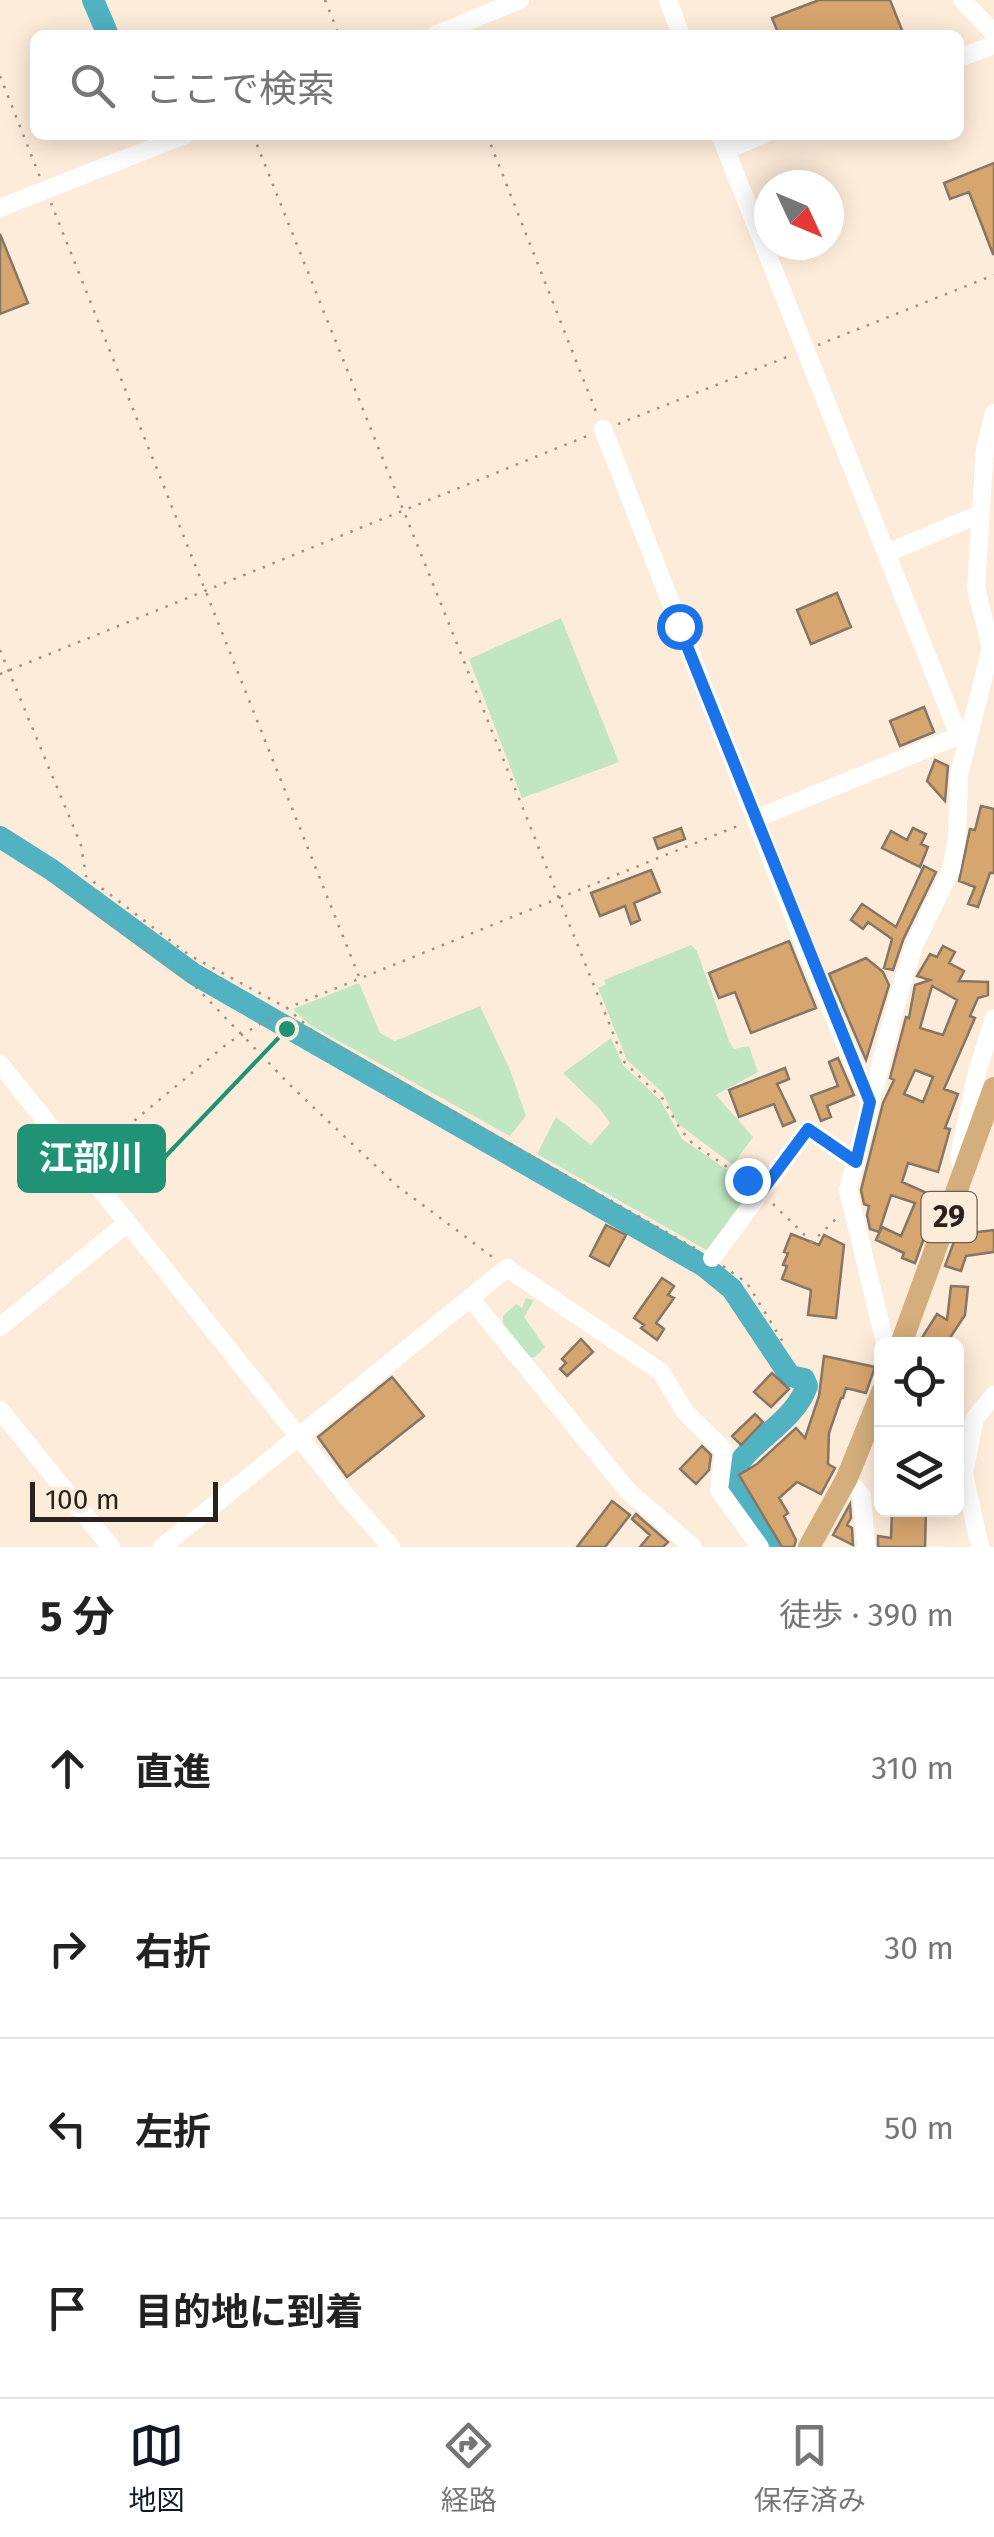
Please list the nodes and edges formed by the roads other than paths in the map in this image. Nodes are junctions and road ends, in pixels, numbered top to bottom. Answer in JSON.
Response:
{"nodes":[{"id":1,"x":520,"y":0,"type":"edge"},
{"id":2,"x":668,"y":0,"type":"edge"},
{"id":3,"x":962,"y":0,"type":"edge"},
{"id":4,"x":446,"y":30,"type":"edge"},
{"id":5,"x":679,"y":30,"type":"edge"},
{"id":6,"x":994,"y":33,"type":"edge"},
{"id":7,"x":994,"y":45,"type":"edge"},
{"id":8,"x":964,"y":56,"type":"edge"},
{"id":9,"x":172,"y":140,"type":"edge"},
{"id":10,"x":723,"y":142,"type":"edge"},
{"id":11,"x":0,"y":208,"type":"edge"},
{"id":12,"x":994,"y":413,"type":"edge"},
{"id":13,"x":603,"y":429,"type":"road end"},
{"id":14,"x":980,"y":514,"type":"junction"},
{"id":15,"x":887,"y":553,"type":"junction"},
{"id":16,"x":988,"y":687,"type":"edge"},
{"id":17,"x":965,"y":734,"type":"junction"},
{"id":18,"x":756,"y":819,"type":"junction"},
{"id":19,"x":994,"y":1018,"type":"edge"},
{"id":20,"x":0,"y":1064,"type":"edge"},
{"id":21,"x":994,"y":1088,"type":"edge"},
{"id":22,"x":870,"y":1102,"type":"junction"},
{"id":23,"x":856,"y":1162,"type":"junction"},
{"id":24,"x":963,"y":1176,"type":"junction"},
{"id":25,"x":127,"y":1222,"type":"junction"},
{"id":26,"x":712,"y":1258,"type":"road end"},
{"id":27,"x":471,"y":1299,"type":"junction"},
{"id":28,"x":0,"y":1327,"type":"edge"},
{"id":29,"x":884,"y":1337,"type":"edge"},
{"id":30,"x":900,"y":1337,"type":"edge"},
{"id":31,"x":994,"y":1395,"type":"edge"},
{"id":32,"x":874,"y":1412,"type":"edge"},
{"id":33,"x":2,"y":1415,"type":"edge"},
{"id":34,"x":300,"y":1437,"type":"junction"},
{"id":35,"x":847,"y":1478,"type":"junction"},
{"id":36,"x":111,"y":1547,"type":"edge"},
{"id":37,"x":162,"y":1547,"type":"edge"},
{"id":38,"x":391,"y":1547,"type":"edge"},
{"id":39,"x":693,"y":1547,"type":"edge"},
{"id":40,"x":760,"y":1547,"type":"edge"},
{"id":41,"x":809,"y":1547,"type":"edge"},
{"id":42,"x":866,"y":1547,"type":"edge"},
{"id":43,"x":980,"y":1547,"type":"edge"}],
"edges":[{"from":1,"to":4,"type":"street"},
{"from":2,"to":5,"type":"street"},
{"from":3,"to":6,"type":"street"},
{"from":7,"to":8,"type":"street"},
{"from":9,"to":11,"type":"street"},
{"from":10,"to":15,"type":"street"},
{"from":12,"to":14,"type":"street"},
{"from":13,"to":18,"type":"street"},
{"from":14,"to":15,"type":"street"},
{"from":14,"to":16,"type":"street"},
{"from":15,"to":17,"type":"street"},
{"from":16,"to":17,"type":"street"},
{"from":17,"to":18,"type":"street"},
{"from":17,"to":22,"type":"street"},
{"from":18,"to":22,"type":"street"},
{"from":19,"to":24,"type":"street"},
{"from":20,"to":25,"type":"street"},
{"from":21,"to":24,"type":"main road","number":"29"},
{"from":22,"to":23,"type":"street"},
{"from":23,"to":26,"type":"street"},
{"from":23,"to":29,"type":"street"},
{"from":24,"to":30,"type":"main road","number":"29"},
{"from":25,"to":28,"type":"street"},
{"from":25,"to":34,"type":"street"},
{"from":27,"to":34,"type":"street"},
{"from":27,"to":39,"type":"street"},
{"from":27,"to":40,"type":"street"},
{"from":31,"to":43,"type":"street"},
{"from":32,"to":35,"type":"main road"},
{"from":33,"to":36,"type":"street"},
{"from":34,"to":37,"type":"street"},
{"from":34,"to":38,"type":"street"},
{"from":35,"to":41,"type":"main road"},
{"from":35,"to":42,"type":"street"}]}
